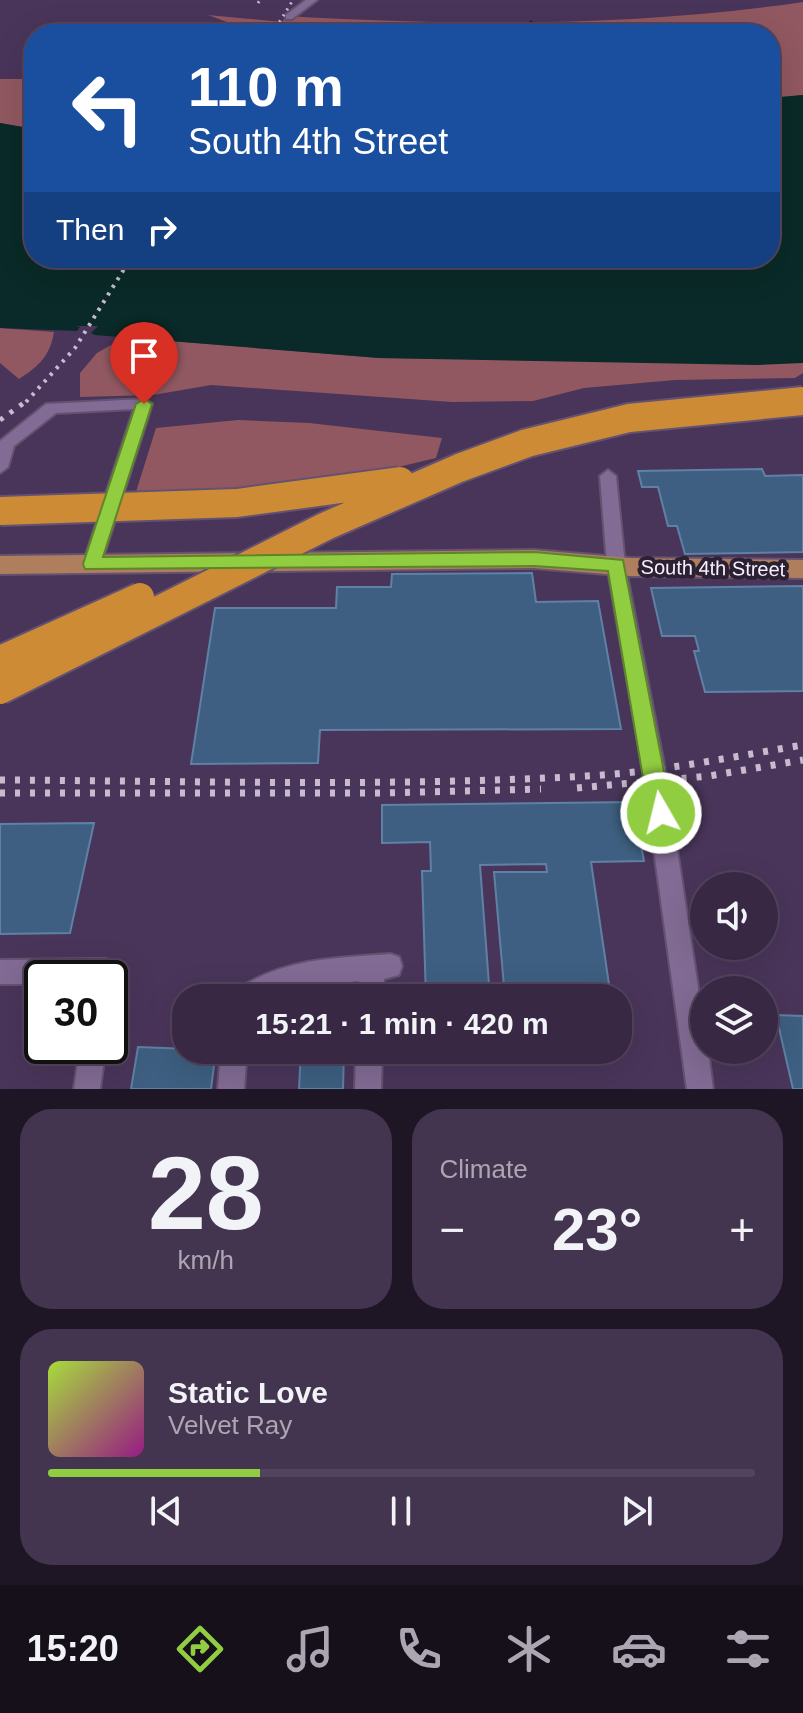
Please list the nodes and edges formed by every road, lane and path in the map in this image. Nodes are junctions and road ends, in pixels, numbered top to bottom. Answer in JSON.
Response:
{"nodes":[{"id":1,"x":309,"y":2,"type":"edge"},
{"id":2,"x":289,"y":17,"type":"dead end"},
{"id":3,"x":803,"y":401,"type":"edge"},
{"id":4,"x":3,"y":442,"type":"edge"},
{"id":5,"x":0,"y":467,"type":"edge"},
{"id":6,"x":608,"y":476,"type":"dead end"},
{"id":7,"x":400,"y":481,"type":"junction"},
{"id":8,"x":0,"y":511,"type":"edge"},
{"id":9,"x":92,"y":564,"type":"junction"},
{"id":10,"x":0,"y":565,"type":"edge"},
{"id":11,"x":616,"y":565,"type":"junction"},
{"id":12,"x":803,"y":569,"type":"edge"},
{"id":13,"x":160,"y":606,"type":"junction"},
{"id":14,"x":0,"y":648,"type":"edge"},
{"id":15,"x":0,"y":660,"type":"edge"},
{"id":16,"x":0,"y":690,"type":"edge"},
{"id":17,"x":0,"y":972,"type":"edge"},
{"id":18,"x":24,"y":972,"type":"edge"},
{"id":19,"x":273,"y":984,"type":"edge"},
{"id":20,"x":376,"y":984,"type":"edge"},
{"id":21,"x":90,"y":1064,"type":"edge"},
{"id":22,"x":233,"y":1064,"type":"edge"},
{"id":23,"x":369,"y":1064,"type":"edge"},
{"id":24,"x":87,"y":1089,"type":"edge"},
{"id":25,"x":231,"y":1089,"type":"edge"},
{"id":26,"x":368,"y":1089,"type":"edge"},
{"id":27,"x":700,"y":1089,"type":"edge"}],
"edges":[{"from":1,"to":2,"type":"street"},
{"from":3,"to":7,"type":"highway","bridge":true},
{"from":3,"to":13,"type":"highway","bridge":true},
{"from":4,"to":5,"type":"street"},
{"from":4,"to":9,"type":"street"},
{"from":6,"to":11,"type":"street"},
{"from":7,"to":8,"type":"highway","bridge":true},
{"from":7,"to":15,"type":"highway","bridge":true},
{"from":9,"to":10,"type":"main road","name":"South 4th Street"},
{"from":9,"to":11,"type":"main road","name":"South 4th Street"},
{"from":11,"to":12,"type":"main road","name":"South 4th Street"},
{"from":11,"to":27,"type":"street"},
{"from":13,"to":14,"type":"highway","bridge":true},
{"from":13,"to":16,"type":"highway","bridge":true},
{"from":17,"to":18,"type":"street"},
{"from":19,"to":20,"type":"street"},
{"from":21,"to":24,"type":"street"},
{"from":22,"to":25,"type":"street"},
{"from":23,"to":26,"type":"street"}]}
